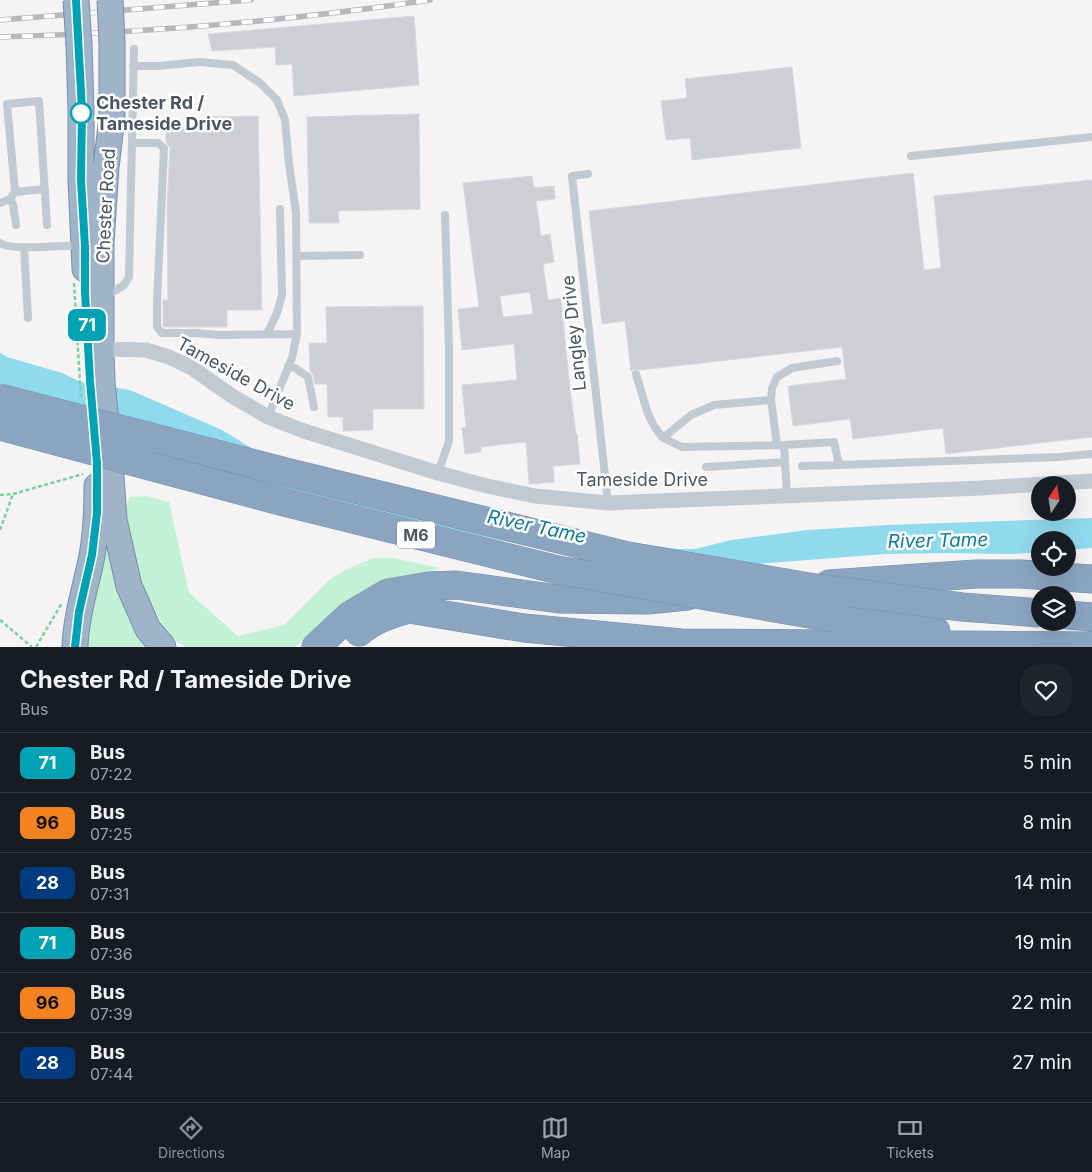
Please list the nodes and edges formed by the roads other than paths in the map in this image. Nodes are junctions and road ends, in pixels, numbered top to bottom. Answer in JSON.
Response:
{"nodes":[{"id":1,"x":76,"y":0,"type":"edge"},
{"id":2,"x":110,"y":0,"type":"edge"},
{"id":3,"x":123,"y":46,"type":"junction"},
{"id":4,"x":134,"y":66,"type":"junction"},
{"id":5,"x":1092,"y":137,"type":"edge"},
{"id":6,"x":132,"y":143,"type":"junction"},
{"id":7,"x":911,"y":156,"type":"dead end"},
{"id":8,"x":588,"y":174,"type":"dead end"},
{"id":9,"x":45,"y":189,"type":"junction"},
{"id":10,"x":15,"y":192,"type":"junction"},
{"id":11,"x":10,"y":200,"type":"junction"},
{"id":12,"x":0,"y":204,"type":"edge"},
{"id":13,"x":280,"y":209,"type":"dead end"},
{"id":14,"x":445,"y":215,"type":"dead end"},
{"id":15,"x":16,"y":225,"type":"dead end"},
{"id":16,"x":47,"y":225,"type":"dead end"},
{"id":17,"x":0,"y":243,"type":"edge"},
{"id":18,"x":24,"y":247,"type":"junction"},
{"id":19,"x":85,"y":247,"type":"junction"},
{"id":20,"x":360,"y":255,"type":"dead end"},
{"id":21,"x":298,"y":256,"type":"junction"},
{"id":22,"x":102,"y":298,"type":"junction"},
{"id":23,"x":28,"y":318,"type":"dead end"},
{"id":24,"x":267,"y":334,"type":"junction"},
{"id":25,"x":297,"y":334,"type":"junction"},
{"id":26,"x":101,"y":349,"type":"junction"},
{"id":27,"x":838,"y":361,"type":"dead end"},
{"id":28,"x":288,"y":366,"type":"junction"},
{"id":29,"x":636,"y":374,"type":"dead end"},
{"id":30,"x":96,"y":381,"type":"junction"},
{"id":31,"x":0,"y":398,"type":"edge"},
{"id":32,"x":772,"y":400,"type":"junction"},
{"id":33,"x":314,"y":407,"type":"dead end"},
{"id":34,"x":268,"y":417,"type":"junction"},
{"id":35,"x":0,"y":426,"type":"edge"},
{"id":36,"x":663,"y":438,"type":"junction"},
{"id":37,"x":780,"y":445,"type":"junction"},
{"id":38,"x":1092,"y":454,"type":"edge"},
{"id":39,"x":785,"y":462,"type":"junction"},
{"id":40,"x":839,"y":464,"type":"junction"},
{"id":41,"x":96,"y":466,"type":"junction"},
{"id":42,"x":802,"y":466,"type":"dead end"},
{"id":43,"x":706,"y":467,"type":"dead end"},
{"id":44,"x":438,"y":473,"type":"junction"},
{"id":45,"x":1092,"y":480,"type":"edge"},
{"id":46,"x":787,"y":495,"type":"junction"},
{"id":47,"x":608,"y":503,"type":"junction"},
{"id":48,"x":1092,"y":580,"type":"edge"},
{"id":49,"x":1031,"y":612,"type":"edge"},
{"id":50,"x":1085,"y":622,"type":"edge"},
{"id":51,"x":1092,"y":646,"type":"edge"},
{"id":52,"x":75,"y":647,"type":"edge"},
{"id":53,"x":163,"y":647,"type":"edge"},
{"id":54,"x":316,"y":647,"type":"edge"},
{"id":55,"x":342,"y":647,"type":"edge"}],
"edges":[{"from":1,"to":19,"type":"highway","name":"Chester Road","bridge":true},
{"from":2,"to":3,"type":"highway","name":"Chester Road","bridge":true},
{"from":3,"to":4,"type":"lane"},
{"from":3,"to":22,"type":"highway","name":"Chester Road"},
{"from":4,"to":6,"type":"lane"},
{"from":4,"to":21,"type":"lane"},
{"from":5,"to":7,"type":"lane"},
{"from":6,"to":22,"type":"lane"},
{"from":6,"to":24,"type":"lane"},
{"from":8,"to":47,"type":"lane","name":"Langley Drive"},
{"from":9,"to":10,"type":"lane"},
{"from":9,"to":10,"type":"lane"},
{"from":9,"to":16,"type":"lane"},
{"from":10,"to":11,"type":"lane"},
{"from":11,"to":12,"type":"lane"},
{"from":11,"to":15,"type":"lane"},
{"from":13,"to":24,"type":"lane"},
{"from":14,"to":44,"type":"lane"},
{"from":17,"to":18,"type":"lane"},
{"from":18,"to":19,"type":"lane"},
{"from":18,"to":23,"type":"lane"},
{"from":19,"to":30,"type":"highway","name":"Chester Road"},
{"from":20,"to":21,"type":"lane"},
{"from":21,"to":25,"type":"lane"},
{"from":22,"to":26,"type":"highway","name":"Chester Road"},
{"from":24,"to":25,"type":"lane"},
{"from":25,"to":28,"type":"lane"},
{"from":26,"to":30,"type":"highway","name":"Chester Road"},
{"from":26,"to":34,"type":"street","name":"Tameside Drive"},
{"from":27,"to":32,"type":"lane"},
{"from":28,"to":33,"type":"lane"},
{"from":28,"to":34,"type":"lane"},
{"from":29,"to":36,"type":"lane"},
{"from":30,"to":41,"type":"highway","bridge":true},
{"from":31,"to":49,"type":"highway","number":"M6","bridge":true},
{"from":32,"to":36,"type":"lane"},
{"from":32,"to":37,"type":"lane"},
{"from":34,"to":44,"type":"street","name":"Tameside Drive"},
{"from":35,"to":50,"type":"highway","number":"M6","bridge":true},
{"from":36,"to":37,"type":"lane"},
{"from":37,"to":39,"type":"lane"},
{"from":37,"to":40,"type":"lane"},
{"from":38,"to":40,"type":"lane"},
{"from":39,"to":43,"type":"lane"},
{"from":39,"to":46,"type":"lane"},
{"from":40,"to":42,"type":"lane"},
{"from":41,"to":52,"type":"highway"},
{"from":41,"to":53,"type":"highway"},
{"from":44,"to":47,"type":"street","name":"Tameside Drive"},
{"from":45,"to":46,"type":"street","name":"Tameside Drive"},
{"from":46,"to":47,"type":"street","name":"Tameside Drive"},
{"from":48,"to":54,"type":"highway"},
{"from":51,"to":55,"type":"highway"}]}
